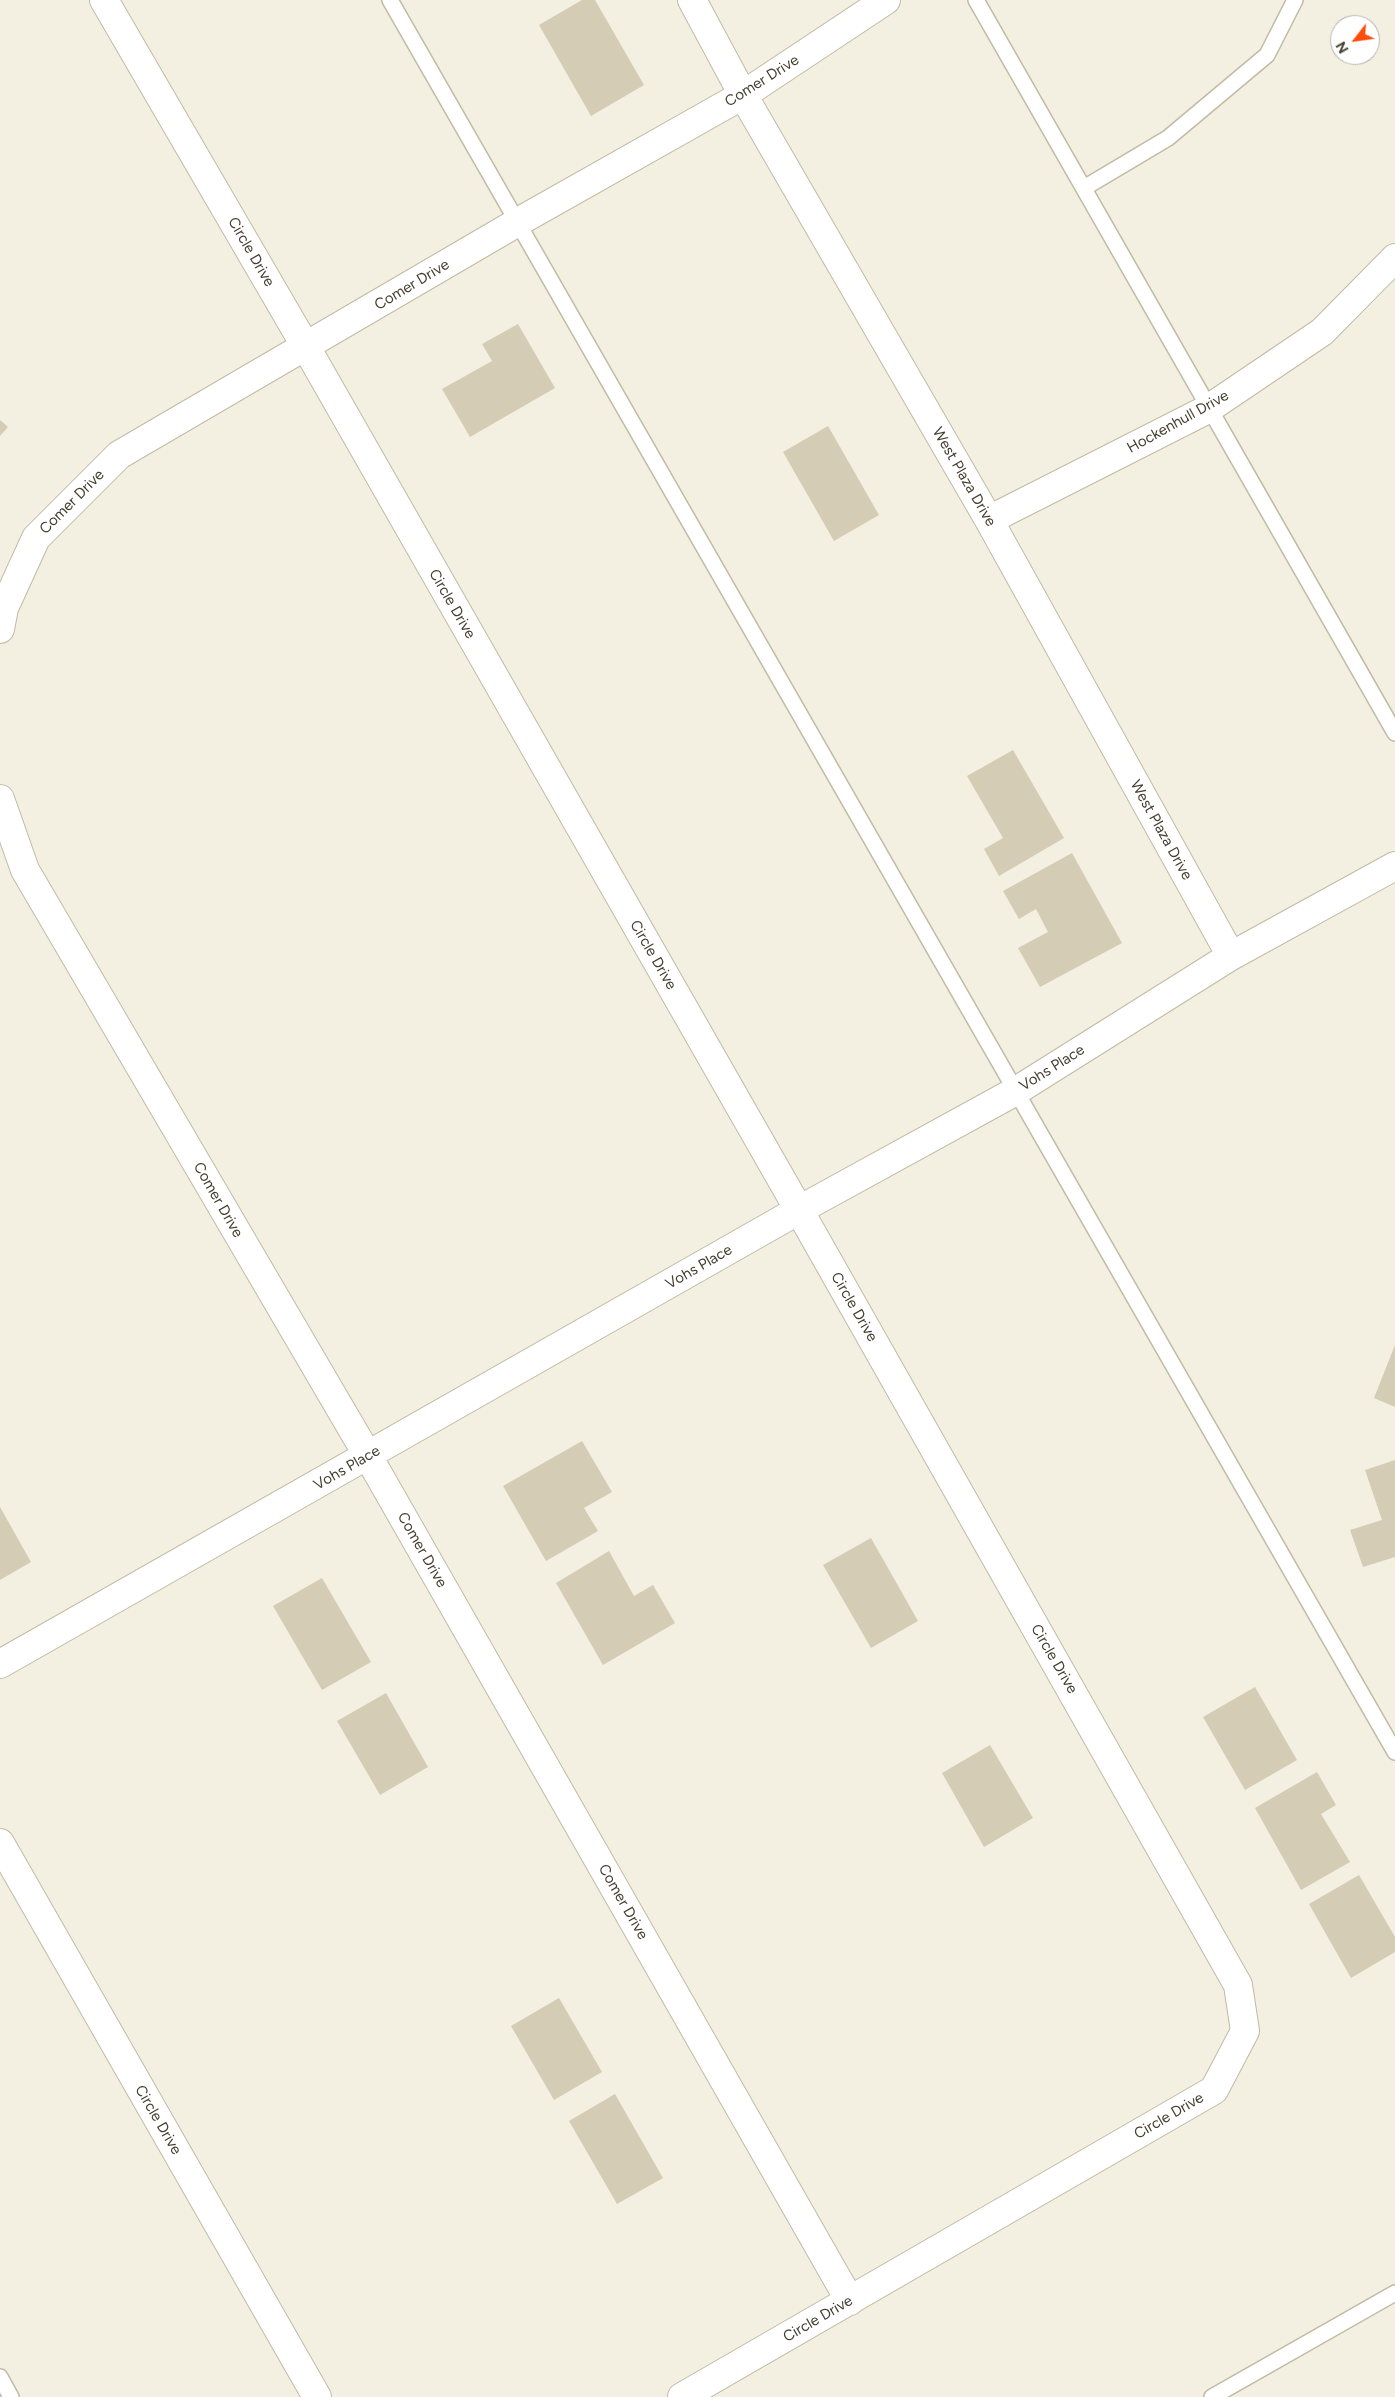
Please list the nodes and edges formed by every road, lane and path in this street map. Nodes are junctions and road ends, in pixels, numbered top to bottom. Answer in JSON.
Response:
{"nodes":[{"id":1,"x":104,"y":0,"type":"edge"},
{"id":2,"x":390,"y":0,"type":"edge"},
{"id":3,"x":692,"y":0,"type":"edge"},
{"id":4,"x":886,"y":0,"type":"edge"},
{"id":5,"x":976,"y":0,"type":"edge"},
{"id":6,"x":1295,"y":0,"type":"edge"},
{"id":7,"x":743,"y":95,"type":"junction"},
{"id":8,"x":1084,"y":188,"type":"junction"},
{"id":9,"x":518,"y":222,"type":"junction"},
{"id":10,"x":1395,"y":258,"type":"edge"},
{"id":11,"x":306,"y":347,"type":"junction"},
{"id":12,"x":1208,"y":409,"type":"junction"},
{"id":13,"x":989,"y":520,"type":"junction"},
{"id":14,"x":0,"y":629,"type":"edge"},
{"id":15,"x":1395,"y":733,"type":"edge"},
{"id":16,"x":0,"y":799,"type":"edge"},
{"id":17,"x":1395,"y":866,"type":"edge"},
{"id":18,"x":1231,"y":956,"type":"junction"},
{"id":19,"x":1016,"y":1091,"type":"junction"},
{"id":20,"x":799,"y":1210,"type":"junction"},
{"id":21,"x":368,"y":1456,"type":"junction"},
{"id":22,"x":0,"y":1664,"type":"edge"},
{"id":23,"x":1395,"y":1752,"type":"edge"},
{"id":24,"x":0,"y":1843,"type":"edge"},
{"id":25,"x":1395,"y":2293,"type":"edge"},
{"id":26,"x":850,"y":2300,"type":"junction"},
{"id":27,"x":0,"y":2377,"type":"edge"},
{"id":28,"x":11,"y":2397,"type":"edge"},
{"id":29,"x":317,"y":2397,"type":"edge"},
{"id":30,"x":682,"y":2397,"type":"edge"},
{"id":31,"x":1212,"y":2397,"type":"edge"}],
"edges":[{"from":1,"to":11,"type":"street","name":"Circle Drive"},
{"from":2,"to":9,"type":"lane"},
{"from":3,"to":7,"type":"street","name":"West Plaza Drive"},
{"from":4,"to":7,"type":"street","name":"Comer Drive"},
{"from":5,"to":8,"type":"lane"},
{"from":6,"to":8,"type":"lane"},
{"from":7,"to":9,"type":"street","name":"Comer Drive"},
{"from":7,"to":13,"type":"street","name":"West Plaza Drive"},
{"from":8,"to":12,"type":"lane"},
{"from":9,"to":11,"type":"street","name":"Comer Drive"},
{"from":9,"to":19,"type":"lane"},
{"from":10,"to":12,"type":"street","name":"Hockenhull Drive"},
{"from":11,"to":14,"type":"street","name":"Comer Drive"},
{"from":11,"to":20,"type":"street","name":"Circle Drive"},
{"from":12,"to":13,"type":"street","name":"Hockenhull Drive"},
{"from":12,"to":15,"type":"lane"},
{"from":13,"to":18,"type":"street","name":"West Plaza Drive"},
{"from":16,"to":21,"type":"street","name":"Comer Drive"},
{"from":17,"to":18,"type":"street","name":"Vohs Place"},
{"from":18,"to":19,"type":"street","name":"Vohs Place"},
{"from":19,"to":20,"type":"street","name":"Vohs Place"},
{"from":19,"to":23,"type":"lane"},
{"from":20,"to":21,"type":"street","name":"Vohs Place"},
{"from":20,"to":26,"type":"street","name":"Circle Drive"},
{"from":21,"to":22,"type":"street","name":"Vohs Place"},
{"from":21,"to":26,"type":"street","name":"Comer Drive"},
{"from":24,"to":29,"type":"street","name":"Circle Drive"},
{"from":25,"to":31,"type":"lane"},
{"from":26,"to":30,"type":"street","name":"Circle Drive"},
{"from":27,"to":28,"type":"lane"}]}
